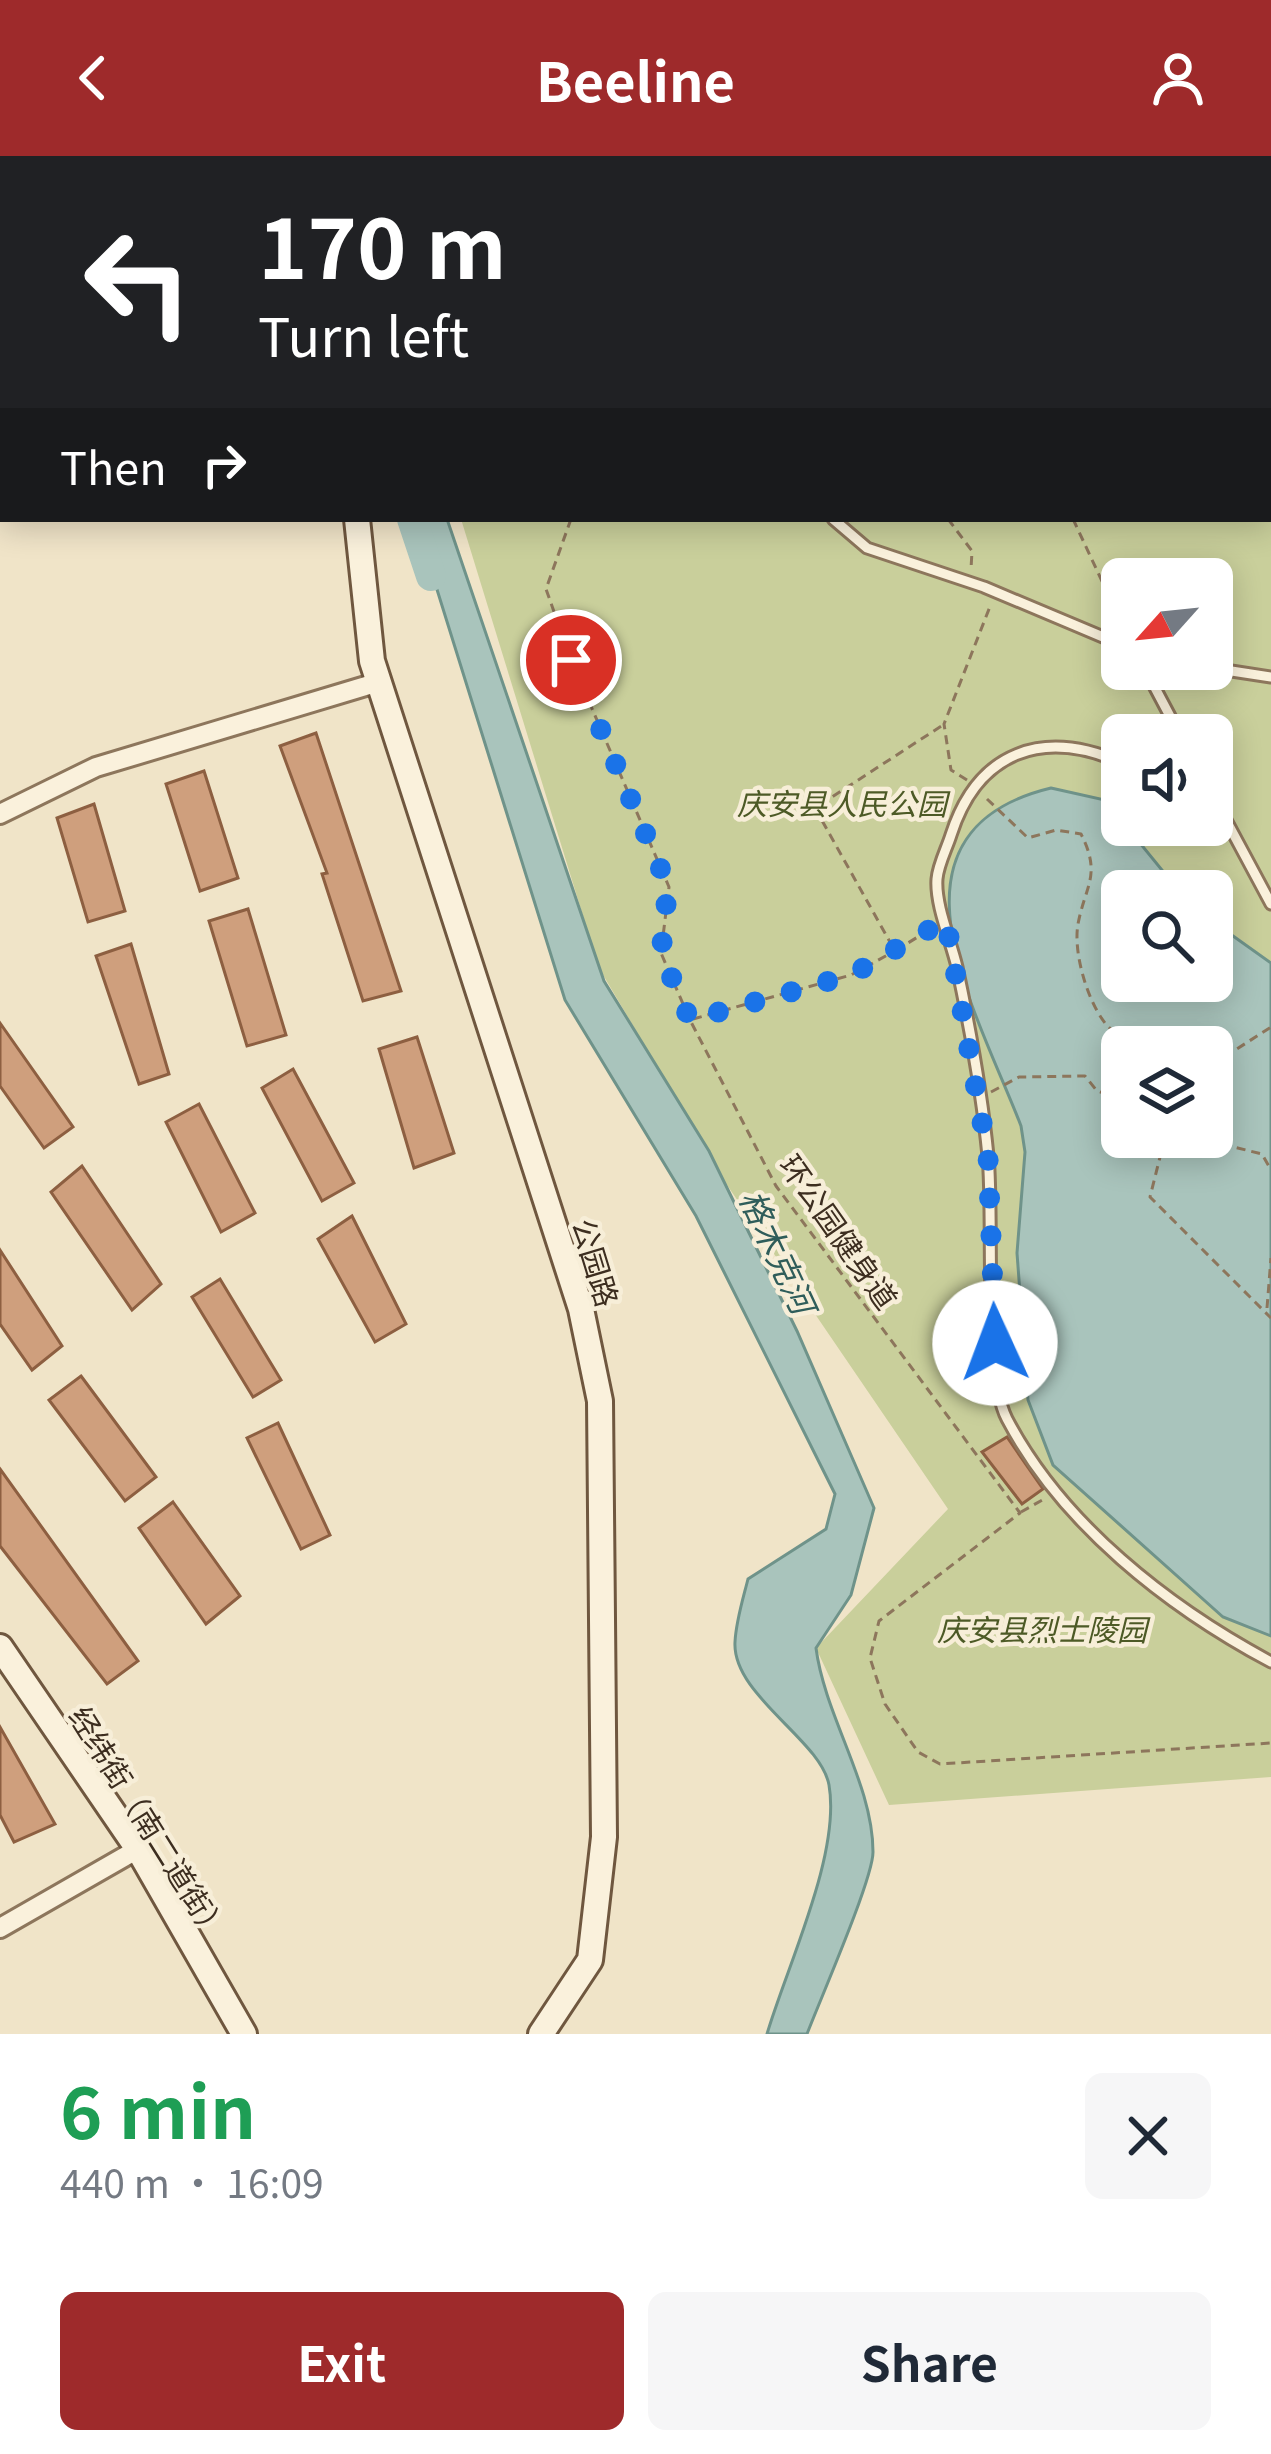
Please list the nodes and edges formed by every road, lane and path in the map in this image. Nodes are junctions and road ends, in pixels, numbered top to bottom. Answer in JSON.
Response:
{"nodes":[{"id":1,"x":357,"y":522,"type":"edge"},
{"id":2,"x":570,"y":522,"type":"edge"},
{"id":3,"x":837,"y":522,"type":"edge"},
{"id":4,"x":950,"y":522,"type":"edge"},
{"id":5,"x":1073,"y":522,"type":"edge"},
{"id":6,"x":1101,"y":580,"type":"edge"},
{"id":7,"x":970,"y":583,"type":"junction"},
{"id":8,"x":996,"y":592,"type":"junction"},
{"id":9,"x":1101,"y":636,"type":"edge"},
{"id":10,"x":1233,"y":671,"type":"edge"},
{"id":11,"x":1271,"y":677,"type":"edge"},
{"id":12,"x":379,"y":682,"type":"junction"},
{"id":13,"x":944,"y":724,"type":"junction"},
{"id":14,"x":1101,"y":753,"type":"edge"},
{"id":15,"x":974,"y":784,"type":"junction"},
{"id":16,"x":0,"y":814,"type":"edge"},
{"id":17,"x":1233,"y":833,"type":"edge"},
{"id":18,"x":1271,"y":904,"type":"edge"},
{"id":19,"x":946,"y":920,"type":"junction"},
{"id":20,"x":895,"y":951,"type":"junction"},
{"id":21,"x":690,"y":1020,"type":"junction"},
{"id":22,"x":1106,"y":1026,"type":"edge"},
{"id":23,"x":1271,"y":1027,"type":"edge"},
{"id":24,"x":1233,"y":1051,"type":"edge"},
{"id":25,"x":1101,"y":1092,"type":"edge"},
{"id":26,"x":979,"y":1099,"type":"junction"},
{"id":27,"x":1233,"y":1147,"type":"edge"},
{"id":28,"x":1160,"y":1158,"type":"edge"},
{"id":29,"x":1271,"y":1171,"type":"edge"},
{"id":30,"x":1271,"y":1258,"type":"edge"},
{"id":31,"x":1266,"y":1310,"type":"junction"},
{"id":32,"x":1271,"y":1318,"type":"edge"},
{"id":33,"x":1054,"y":1493,"type":"junction"},
{"id":34,"x":1020,"y":1513,"type":"junction"},
{"id":35,"x":0,"y":1647,"type":"edge"},
{"id":36,"x":1271,"y":1662,"type":"edge"},
{"id":37,"x":1271,"y":1743,"type":"edge"},
{"id":38,"x":138,"y":1849,"type":"junction"},
{"id":39,"x":0,"y":1928,"type":"edge"},
{"id":40,"x":244,"y":2034,"type":"edge"},
{"id":41,"x":541,"y":2034,"type":"edge"}],
"edges":[{"from":1,"to":12,"type":"street","name":"公园路"},
{"from":2,"to":21,"type":"path","name":"环公园健身道"},
{"from":3,"to":7,"type":"lane"},
{"from":4,"to":7,"type":"path"},
{"from":5,"to":6,"type":"path"},
{"from":7,"to":8,"type":"lane"},
{"from":8,"to":9,"type":"lane"},
{"from":8,"to":13,"type":"path"},
{"from":10,"to":11,"type":"lane"},
{"from":12,"to":16,"type":"street"},
{"from":12,"to":41,"type":"street","name":"公园路"},
{"from":13,"to":15,"type":"path"},
{"from":13,"to":20,"type":"path"},
{"from":14,"to":15,"type":"lane"},
{"from":15,"to":19,"type":"lane"},
{"from":15,"to":22,"type":"path"},
{"from":17,"to":18,"type":"lane"},
{"from":19,"to":20,"type":"path"},
{"from":19,"to":26,"type":"lane"},
{"from":20,"to":21,"type":"path"},
{"from":21,"to":34,"type":"path","name":"环公园健身道"},
{"from":23,"to":24,"type":"path"},
{"from":25,"to":26,"type":"path"},
{"from":26,"to":33,"type":"lane"},
{"from":27,"to":29,"type":"path"},
{"from":28,"to":31,"type":"path"},
{"from":30,"to":31,"type":"path"},
{"from":31,"to":32,"type":"path"},
{"from":33,"to":34,"type":"path"},
{"from":33,"to":36,"type":"lane"},
{"from":34,"to":37,"type":"path"},
{"from":35,"to":38,"type":"street","name":"经纬街（南二道街）"},
{"from":38,"to":39,"type":"street"},
{"from":38,"to":40,"type":"street","name":"经纬街（南二道街）"}]}
